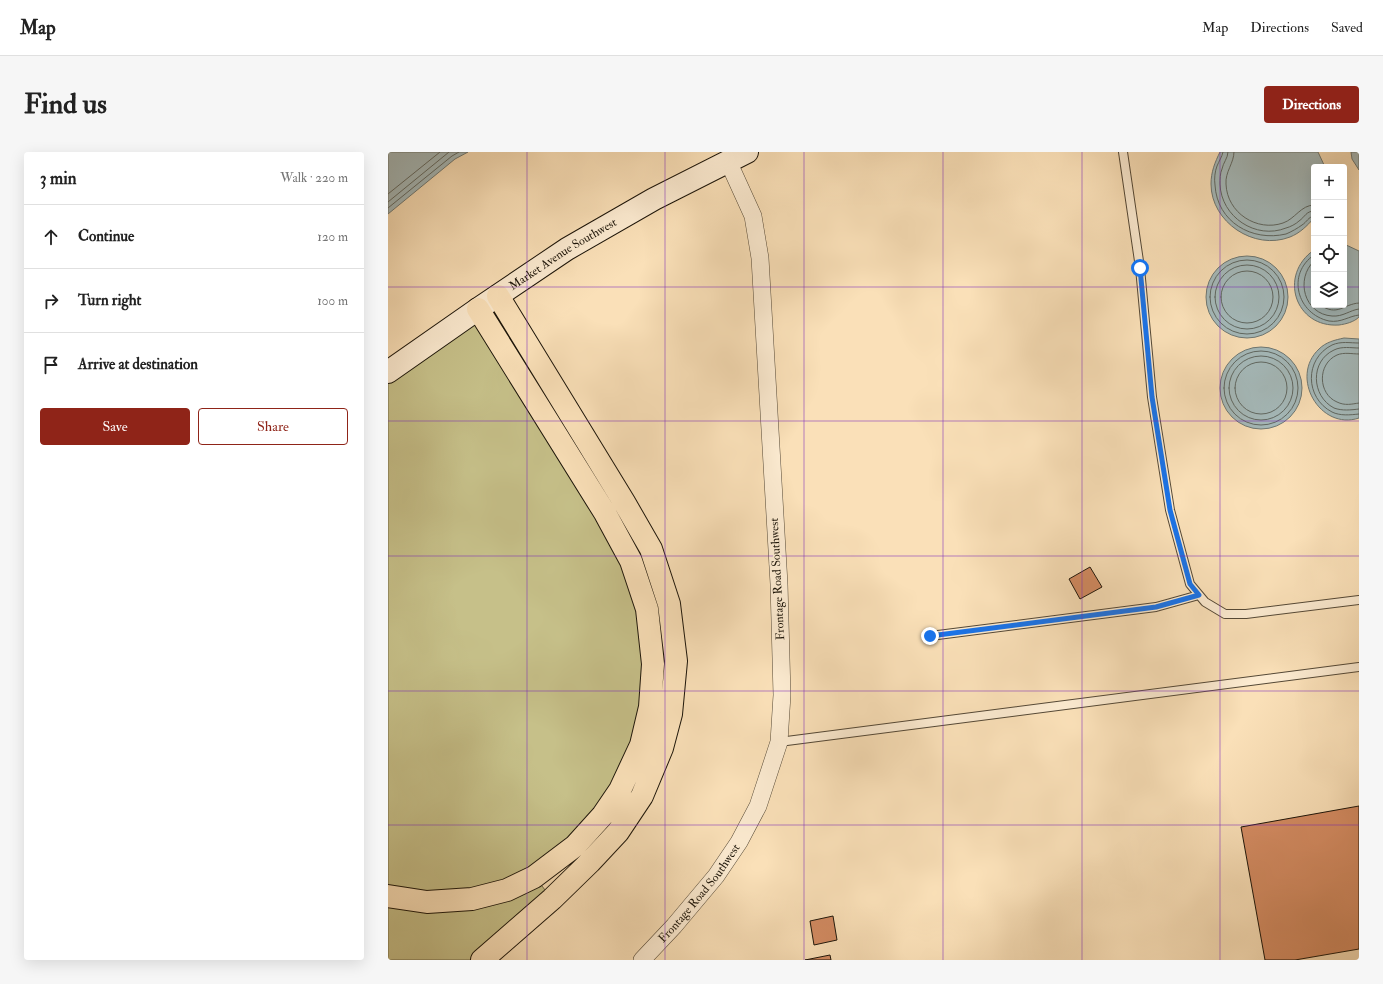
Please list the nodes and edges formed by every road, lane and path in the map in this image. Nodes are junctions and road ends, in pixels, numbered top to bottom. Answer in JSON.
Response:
{"nodes":[{"id":1,"x":1123,"y":152,"type":"edge"},
{"id":2,"x":737,"y":157,"type":"edge"},
{"id":3,"x":498,"y":296,"type":"junction"},
{"id":4,"x":478,"y":309,"type":"junction"},
{"id":5,"x":388,"y":372,"type":"edge"},
{"id":6,"x":1199,"y":595,"type":"junction"},
{"id":7,"x":1359,"y":600,"type":"edge"},
{"id":8,"x":930,"y":636,"type":"dead end"},
{"id":9,"x":1359,"y":667,"type":"edge"},
{"id":10,"x":779,"y":742,"type":"junction"},
{"id":11,"x":388,"y":896,"type":"edge"},
{"id":12,"x":482,"y":960,"type":"edge"},
{"id":13,"x":642,"y":960,"type":"edge"}],
"edges":[{"from":1,"to":6,"type":"lane"},
{"from":2,"to":3,"type":"main road","name":"Market Avenue Southwest"},
{"from":2,"to":10,"type":"street","name":"Frontage Road Southwest"},
{"from":3,"to":4,"type":"main road","name":"Market Avenue Southwest"},
{"from":3,"to":12,"type":"highway"},
{"from":4,"to":5,"type":"main road","name":"Market Avenue Southwest"},
{"from":4,"to":11,"type":"highway"},
{"from":6,"to":7,"type":"lane"},
{"from":6,"to":8,"type":"lane"},
{"from":9,"to":10,"type":"lane"},
{"from":10,"to":13,"type":"street","name":"Frontage Road Southwest"}]}
